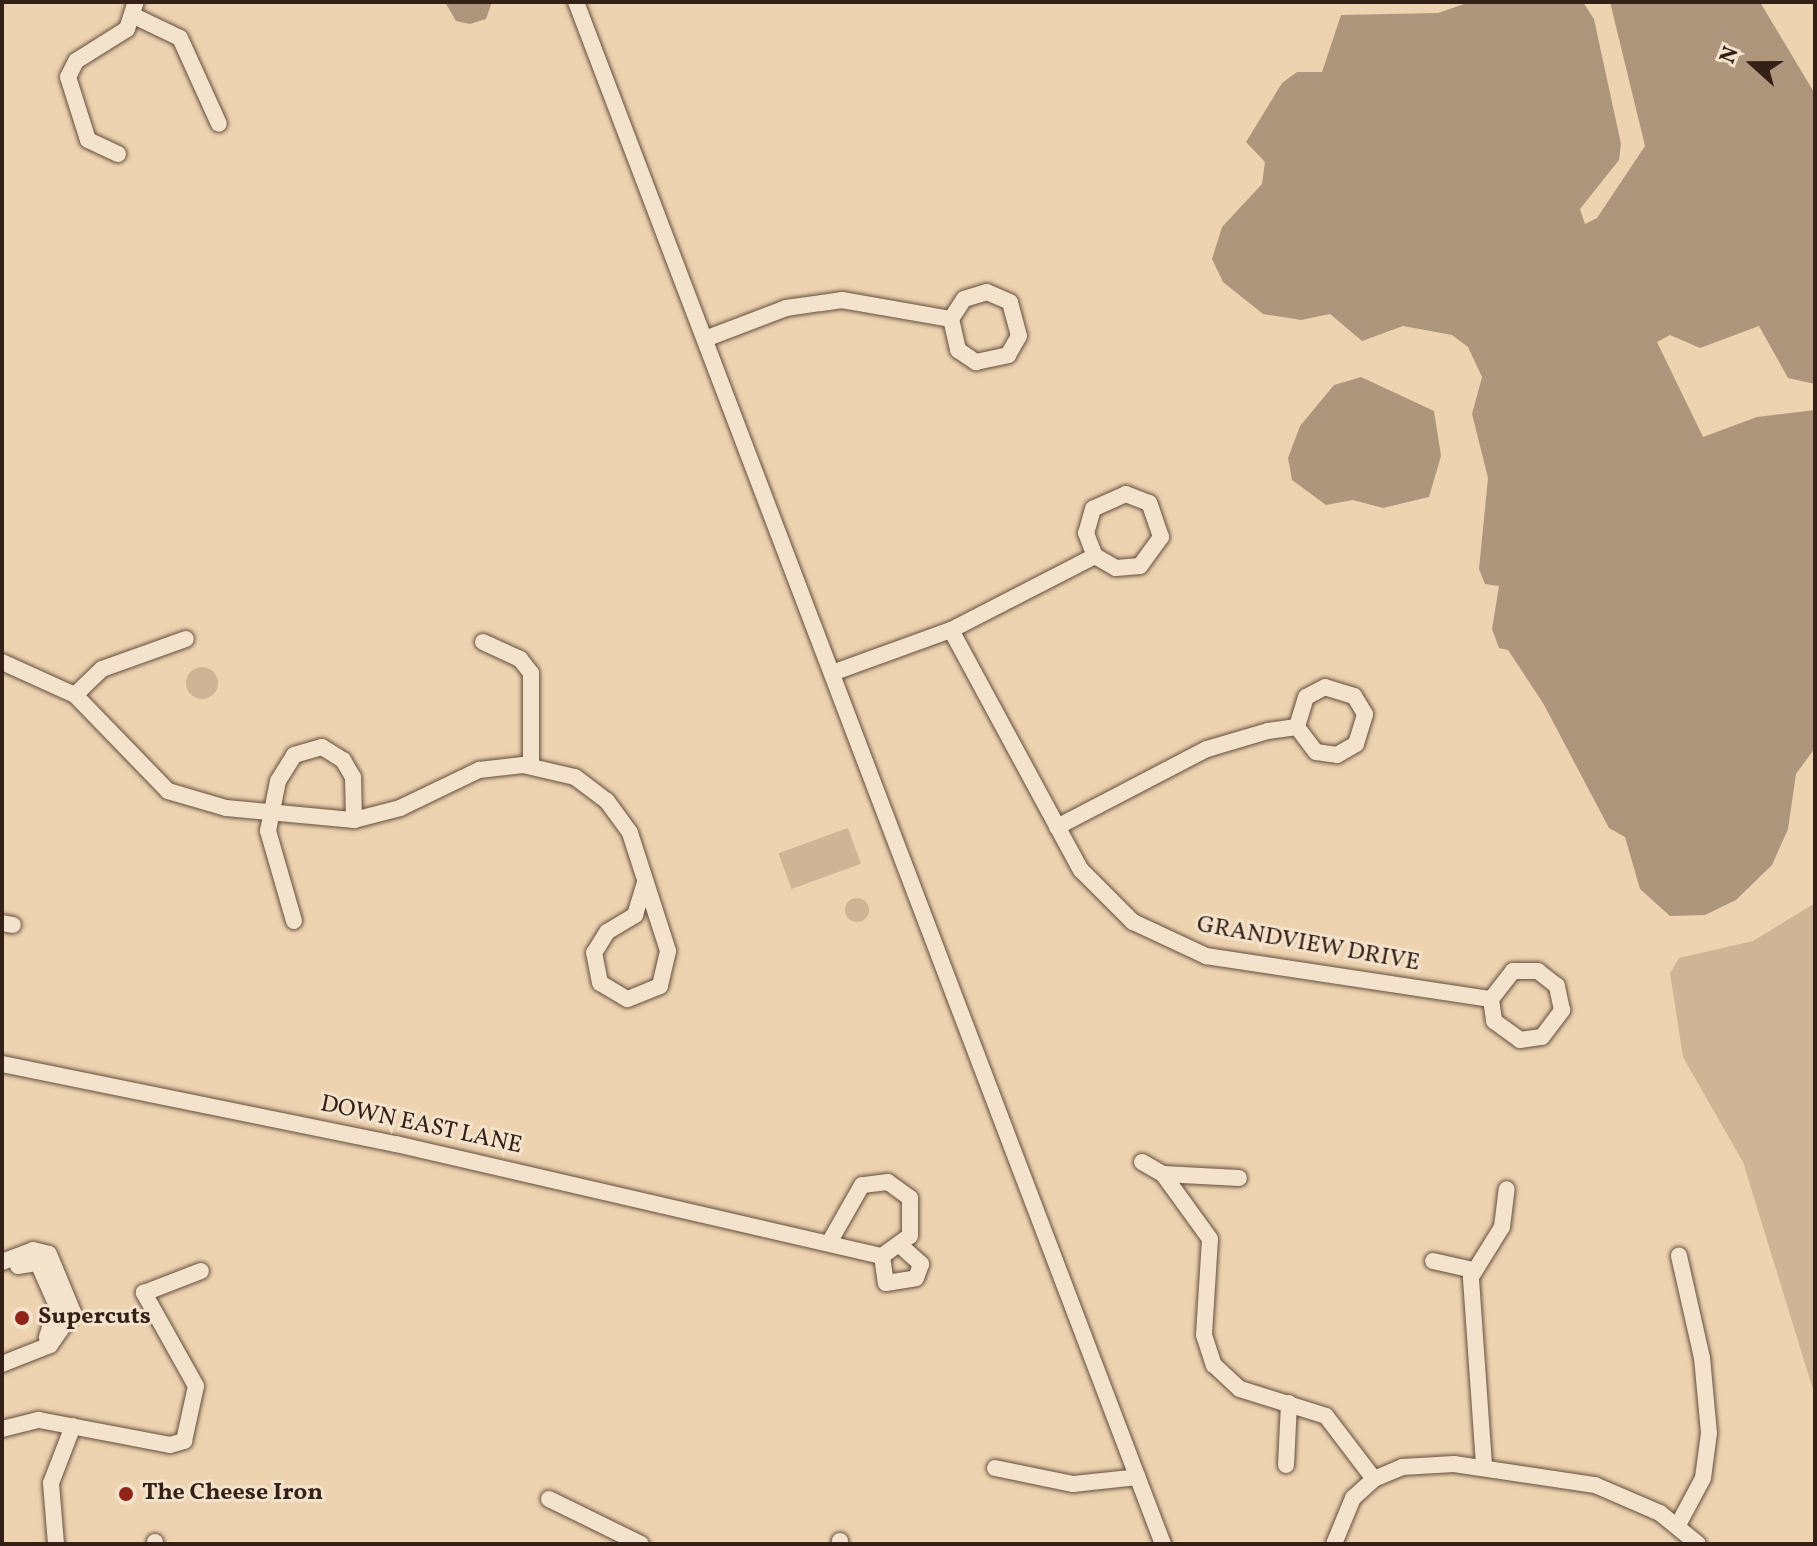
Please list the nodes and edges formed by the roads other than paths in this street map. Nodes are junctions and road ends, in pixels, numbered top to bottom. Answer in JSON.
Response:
{"nodes":[{"id":1,"x":576,"y":2,"type":"edge"},
{"id":2,"x":135,"y":9,"type":"edge"},
{"id":3,"x":219,"y":124,"type":"dead end"},
{"id":4,"x":118,"y":154,"type":"dead end"},
{"id":5,"x":951,"y":319,"type":"junction"},
{"id":6,"x":705,"y":339,"type":"junction"},
{"id":7,"x":1095,"y":556,"type":"junction"},
{"id":8,"x":951,"y":630,"type":"junction"},
{"id":9,"x":186,"y":639,"type":"dead end"},
{"id":10,"x":483,"y":642,"type":"dead end"},
{"id":11,"x":2,"y":662,"type":"edge"},
{"id":12,"x":832,"y":673,"type":"junction"},
{"id":13,"x":75,"y":695,"type":"junction"},
{"id":14,"x":1297,"y":727,"type":"junction"},
{"id":15,"x":531,"y":766,"type":"junction"},
{"id":16,"x":271,"y":815,"type":"junction"},
{"id":17,"x":354,"y":820,"type":"junction"},
{"id":18,"x":1057,"y":827,"type":"junction"},
{"id":19,"x":645,"y":883,"type":"junction"},
{"id":20,"x":294,"y":921,"type":"dead end"},
{"id":21,"x":1491,"y":999,"type":"junction"},
{"id":22,"x":2,"y":1064,"type":"edge"},
{"id":23,"x":1142,"y":1162,"type":"dead end"},
{"id":24,"x":1163,"y":1174,"type":"junction"},
{"id":25,"x":1239,"y":1178,"type":"dead end"},
{"id":26,"x":1507,"y":1189,"type":"dead end"},
{"id":27,"x":830,"y":1241,"type":"junction"},
{"id":28,"x":902,"y":1247,"type":"junction"},
{"id":29,"x":882,"y":1256,"type":"junction"},
{"id":30,"x":1679,"y":1256,"type":"dead end"},
{"id":31,"x":1433,"y":1261,"type":"dead end"},
{"id":32,"x":2,"y":1262,"type":"edge"},
{"id":33,"x":1473,"y":1270,"type":"junction"},
{"id":34,"x":201,"y":1271,"type":"dead end"},
{"id":35,"x":2,"y":1273,"type":"edge"},
{"id":36,"x":3,"y":1364,"type":"edge"},
{"id":37,"x":1289,"y":1403,"type":"junction"},
{"id":38,"x":73,"y":1426,"type":"junction"},
{"id":39,"x":2,"y":1429,"type":"edge"},
{"id":40,"x":1286,"y":1465,"type":"dead end"},
{"id":41,"x":1484,"y":1465,"type":"junction"},
{"id":42,"x":995,"y":1468,"type":"dead end"},
{"id":43,"x":1138,"y":1477,"type":"junction"},
{"id":44,"x":1374,"y":1479,"type":"junction"},
{"id":45,"x":549,"y":1499,"type":"dead end"},
{"id":46,"x":1678,"y":1525,"type":"junction"},
{"id":47,"x":56,"y":1544,"type":"edge"},
{"id":48,"x":641,"y":1544,"type":"edge"},
{"id":49,"x":1163,"y":1544,"type":"edge"},
{"id":50,"x":1334,"y":1544,"type":"edge"},
{"id":51,"x":1698,"y":1544,"type":"edge"}],
"edges":[{"from":1,"to":6,"type":"street"},
{"from":2,"to":3,"type":"street"},
{"from":2,"to":4,"type":"street"},
{"from":5,"to":5,"type":"street"},
{"from":5,"to":6,"type":"street"},
{"from":6,"to":12,"type":"street"},
{"from":7,"to":7,"type":"street"},
{"from":7,"to":8,"type":"street"},
{"from":8,"to":12,"type":"street"},
{"from":8,"to":18,"type":"street","name":"GRANDVIEW DRIVE"},
{"from":9,"to":13,"type":"street"},
{"from":10,"to":15,"type":"street"},
{"from":11,"to":13,"type":"street"},
{"from":12,"to":43,"type":"street"},
{"from":13,"to":16,"type":"street"},
{"from":14,"to":14,"type":"street"},
{"from":14,"to":18,"type":"street"},
{"from":15,"to":17,"type":"street"},
{"from":15,"to":19,"type":"street"},
{"from":16,"to":17,"type":"street"},
{"from":16,"to":17,"type":"street"},
{"from":16,"to":20,"type":"street"},
{"from":18,"to":21,"type":"street","name":"GRANDVIEW DRIVE"},
{"from":19,"to":19,"type":"street"},
{"from":21,"to":21,"type":"street"},
{"from":22,"to":27,"type":"street","name":"DOWN EAST LANE"},
{"from":23,"to":24,"type":"street"},
{"from":24,"to":25,"type":"street"},
{"from":24,"to":37,"type":"street"},
{"from":26,"to":33,"type":"street"},
{"from":27,"to":28,"type":"street"},
{"from":27,"to":29,"type":"street","name":"DOWN EAST LANE"},
{"from":28,"to":29,"type":"street"},
{"from":28,"to":29,"type":"street"},
{"from":30,"to":46,"type":"street"},
{"from":31,"to":33,"type":"street"},
{"from":32,"to":36,"type":"street"},
{"from":33,"to":41,"type":"street"},
{"from":34,"to":38,"type":"street"},
{"from":35,"to":36,"type":"street"},
{"from":37,"to":40,"type":"street"},
{"from":37,"to":44,"type":"street"},
{"from":38,"to":39,"type":"street"},
{"from":38,"to":47,"type":"street"},
{"from":41,"to":44,"type":"street"},
{"from":41,"to":46,"type":"street"},
{"from":42,"to":43,"type":"street"},
{"from":43,"to":49,"type":"street"},
{"from":44,"to":50,"type":"street"},
{"from":45,"to":48,"type":"street"},
{"from":46,"to":51,"type":"street"}]}
